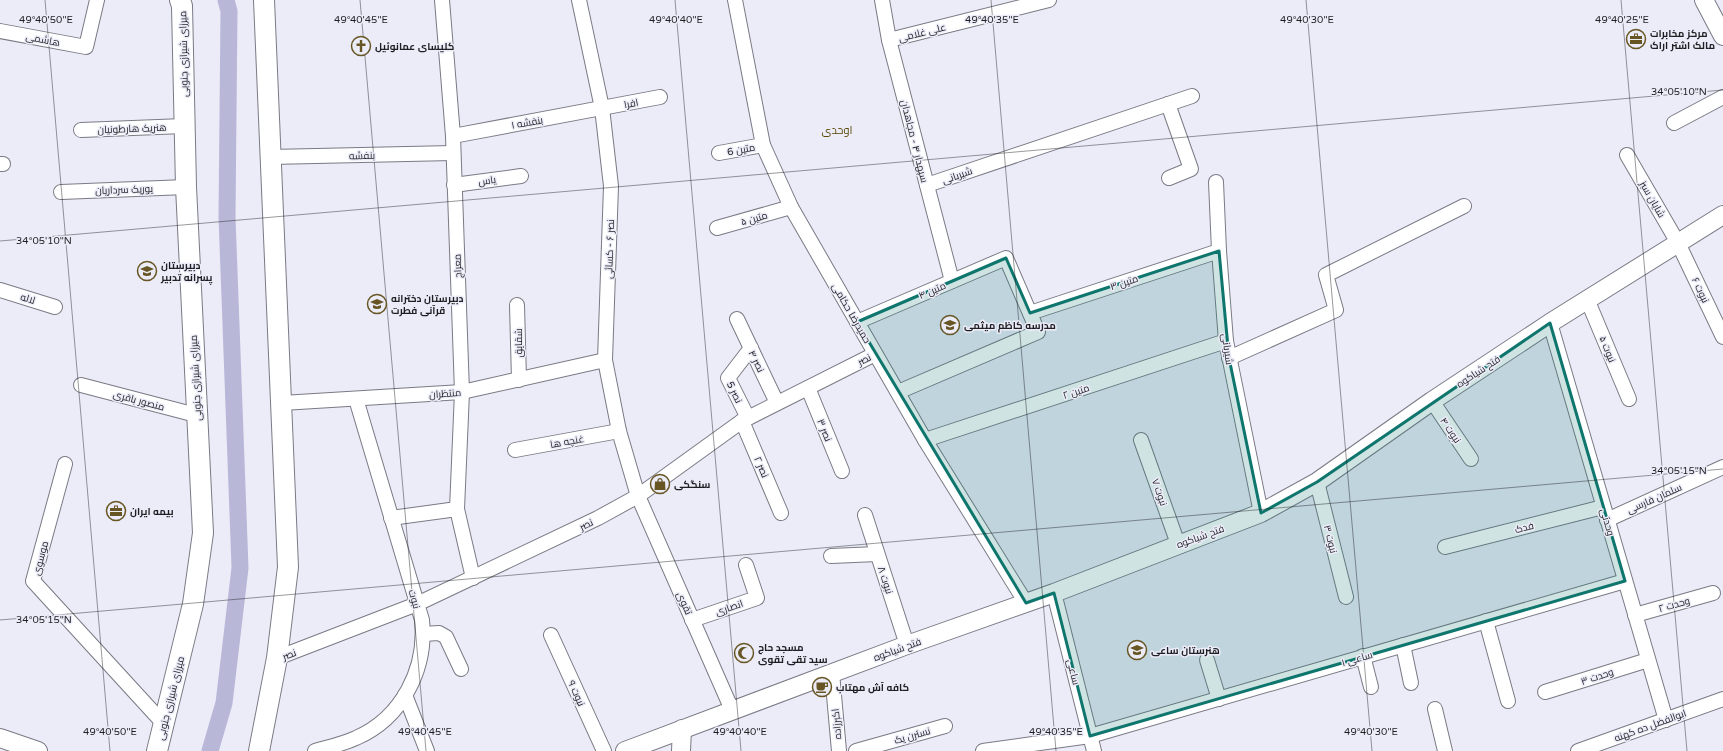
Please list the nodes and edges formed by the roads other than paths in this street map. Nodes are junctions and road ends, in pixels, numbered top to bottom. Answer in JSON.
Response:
{"nodes":[{"id":1,"x":97,"y":0,"type":"edge"},
{"id":2,"x":180,"y":0,"type":"edge"},
{"id":3,"x":264,"y":0,"type":"edge"},
{"id":4,"x":442,"y":0,"type":"edge"},
{"id":5,"x":579,"y":0,"type":"edge"},
{"id":6,"x":735,"y":0,"type":"edge"},
{"id":7,"x":882,"y":0,"type":"edge"},
{"id":8,"x":1048,"y":0,"type":"edge"},
{"id":9,"x":1704,"y":0,"type":"edge"},
{"id":10,"x":0,"y":31,"type":"edge"},
{"id":11,"x":1723,"y":36,"type":"edge"},
{"id":12,"x":889,"y":40,"type":"junction"},
{"id":13,"x":1192,"y":96,"type":"dead end"},
{"id":14,"x":660,"y":97,"type":"dead end"},
{"id":15,"x":1723,"y":97,"type":"edge"},
{"id":16,"x":1168,"y":104,"type":"junction"},
{"id":17,"x":602,"y":108,"type":"junction"},
{"id":18,"x":1674,"y":123,"type":"dead end"},
{"id":19,"x":184,"y":126,"type":"junction"},
{"id":20,"x":81,"y":130,"type":"dead end"},
{"id":21,"x":453,"y":136,"type":"junction"},
{"id":22,"x":763,"y":145,"type":"junction"},
{"id":23,"x":453,"y":153,"type":"junction"},
{"id":24,"x":719,"y":153,"type":"dead end"},
{"id":25,"x":1627,"y":155,"type":"dead end"},
{"id":26,"x":270,"y":157,"type":"junction"},
{"id":27,"x":521,"y":176,"type":"dead end"},
{"id":28,"x":1169,"y":178,"type":"dead end"},
{"id":29,"x":1216,"y":182,"type":"dead end"},
{"id":30,"x":454,"y":184,"type":"junction"},
{"id":31,"x":926,"y":185,"type":"junction"},
{"id":32,"x":186,"y":187,"type":"junction"},
{"id":33,"x":62,"y":192,"type":"dead end"},
{"id":34,"x":1464,"y":206,"type":"dead end"},
{"id":35,"x":791,"y":207,"type":"junction"},
{"id":36,"x":1723,"y":215,"type":"edge"},
{"id":37,"x":717,"y":228,"type":"dead end"},
{"id":38,"x":1678,"y":243,"type":"junction"},
{"id":39,"x":1219,"y":251,"type":"junction"},
{"id":40,"x":952,"y":281,"type":"junction"},
{"id":41,"x":0,"y":290,"type":"edge"},
{"id":42,"x":1587,"y":299,"type":"junction"},
{"id":43,"x":517,"y":305,"type":"dead end"},
{"id":44,"x":55,"y":307,"type":"dead end"},
{"id":45,"x":1030,"y":313,"type":"junction"},
{"id":46,"x":737,"y":319,"type":"dead end"},
{"id":47,"x":857,"y":322,"type":"junction"},
{"id":48,"x":1550,"y":323,"type":"junction"},
{"id":49,"x":1723,"y":335,"type":"edge"},
{"id":50,"x":1226,"y":342,"type":"junction"},
{"id":51,"x":750,"y":348,"type":"junction"},
{"id":52,"x":875,"y":354,"type":"junction"},
{"id":53,"x":1229,"y":358,"type":"junction"},
{"id":54,"x":605,"y":360,"type":"junction"},
{"id":55,"x":519,"y":380,"type":"junction"},
{"id":56,"x":81,"y":385,"type":"dead end"},
{"id":57,"x":808,"y":388,"type":"junction"},
{"id":58,"x":462,"y":392,"type":"junction"},
{"id":59,"x":898,"y":392,"type":"junction"},
{"id":60,"x":356,"y":399,"type":"junction"},
{"id":61,"x":1629,"y":399,"type":"dead end"},
{"id":62,"x":1432,"y":401,"type":"junction"},
{"id":63,"x":282,"y":403,"type":"junction"},
{"id":64,"x":777,"y":404,"type":"junction"},
{"id":65,"x":196,"y":415,"type":"junction"},
{"id":66,"x":745,"y":420,"type":"junction"},
{"id":67,"x":619,"y":431,"type":"junction"},
{"id":68,"x":925,"y":440,"type":"junction"},
{"id":69,"x":1141,"y":440,"type":"dead end"},
{"id":70,"x":515,"y":450,"type":"dead end"},
{"id":71,"x":1471,"y":459,"type":"dead end"},
{"id":72,"x":65,"y":464,"type":"dead end"},
{"id":73,"x":1723,"y":467,"type":"edge"},
{"id":74,"x":842,"y":471,"type":"dead end"},
{"id":75,"x":1317,"y":482,"type":"junction"},
{"id":76,"x":638,"y":496,"type":"junction"},
{"id":77,"x":457,"y":509,"type":"junction"},
{"id":78,"x":781,"y":513,"type":"dead end"},
{"id":79,"x":1261,"y":513,"type":"junction"},
{"id":80,"x":1605,"y":513,"type":"junction"},
{"id":81,"x":865,"y":515,"type":"dead end"},
{"id":82,"x":392,"y":518,"type":"junction"},
{"id":83,"x":1178,"y":544,"type":"junction"},
{"id":84,"x":1445,"y":547,"type":"dead end"},
{"id":85,"x":877,"y":554,"type":"junction"},
{"id":86,"x":831,"y":556,"type":"dead end"},
{"id":87,"x":746,"y":565,"type":"dead end"},
{"id":88,"x":473,"y":578,"type":"junction"},
{"id":89,"x":1625,"y":581,"type":"junction"},
{"id":90,"x":1054,"y":593,"type":"junction"},
{"id":91,"x":1713,"y":593,"type":"dead end"},
{"id":92,"x":1346,"y":597,"type":"dead end"},
{"id":93,"x":1026,"y":603,"type":"junction"},
{"id":94,"x":417,"y":604,"type":"junction"},
{"id":95,"x":1635,"y":616,"type":"junction"},
{"id":96,"x":692,"y":620,"type":"junction"},
{"id":97,"x":1486,"y":621,"type":"junction"},
{"id":98,"x":423,"y":634,"type":"junction"},
{"id":99,"x":551,"y":635,"type":"dead end"},
{"id":100,"x":907,"y":645,"type":"junction"},
{"id":101,"x":1403,"y":645,"type":"junction"},
{"id":102,"x":1363,"y":656,"type":"junction"},
{"id":103,"x":277,"y":658,"type":"junction"},
{"id":104,"x":1207,"y":660,"type":"dead end"},
{"id":105,"x":1648,"y":660,"type":"junction"},
{"id":106,"x":461,"y":669,"type":"dead end"},
{"id":107,"x":832,"y":673,"type":"junction"},
{"id":108,"x":1411,"y":683,"type":"dead end"},
{"id":109,"x":1371,"y":687,"type":"dead end"},
{"id":110,"x":1545,"y":692,"type":"dead end"},
{"id":111,"x":405,"y":695,"type":"junction"},
{"id":112,"x":1219,"y":698,"type":"junction"},
{"id":113,"x":1723,"y":699,"type":"edge"},
{"id":114,"x":1508,"y":701,"type":"dead end"},
{"id":115,"x":1435,"y":709,"type":"dead end"},
{"id":116,"x":732,"y":710,"type":"junction"},
{"id":117,"x":1666,"y":720,"type":"junction"},
{"id":118,"x":164,"y":724,"type":"junction"},
{"id":119,"x":945,"y":726,"type":"dead end"},
{"id":120,"x":682,"y":729,"type":"junction"},
{"id":121,"x":1090,"y":736,"type":"junction"},
{"id":122,"x":0,"y":738,"type":"edge"},
{"id":123,"x":38,"y":751,"type":"edge"},
{"id":124,"x":157,"y":751,"type":"edge"},
{"id":125,"x":259,"y":751,"type":"edge"},
{"id":126,"x":315,"y":751,"type":"edge"},
{"id":127,"x":427,"y":751,"type":"edge"},
{"id":128,"x":604,"y":751,"type":"edge"},
{"id":129,"x":625,"y":751,"type":"edge"},
{"id":130,"x":681,"y":751,"type":"edge"},
{"id":131,"x":839,"y":751,"type":"edge"},
{"id":132,"x":856,"y":751,"type":"edge"},
{"id":133,"x":983,"y":751,"type":"edge"},
{"id":134,"x":1094,"y":751,"type":"edge"},
{"id":135,"x":1445,"y":751,"type":"edge"},
{"id":136,"x":1578,"y":751,"type":"edge"}],
"edges":[{"from":1,"to":10,"type":"street","name":"هاشمی"},
{"from":2,"to":19,"type":"main road","name":"میرزای شیرازی جنوبی"},
{"from":3,"to":26,"type":"main road"},
{"from":4,"to":21,"type":"street","name":"معراج"},
{"from":5,"to":17,"type":"street","name":"نصر ۶ - کسائی"},
{"from":6,"to":22,"type":"street","name":"حمیدرضا حکامی"},
{"from":7,"to":12,"type":"street","name":"سپهدار ۴ - مجاهدان"},
{"from":8,"to":12,"type":"street","name":"علی غلامی"},
{"from":9,"to":11,"type":"street"},
{"from":12,"to":31,"type":"street","name":"سپهدار ۴ - مجاهدان"},
{"from":13,"to":16,"type":"street","name":"شیربانی"},
{"from":14,"to":17,"type":"street","name":"افرا"},
{"from":15,"to":18,"type":"street"},
{"from":16,"to":28,"type":"street"},
{"from":16,"to":31,"type":"street","name":"شیربانی"},
{"from":17,"to":21,"type":"street","name":"بنفشه ۱"},
{"from":17,"to":54,"type":"street","name":"نصر ۶ - کسائی"},
{"from":19,"to":20,"type":"street","name":"هنریک هارطونیان"},
{"from":19,"to":32,"type":"main road","name":"میرزای شیرازی جنوبی"},
{"from":21,"to":23,"type":"street","name":"معراج"},
{"from":22,"to":24,"type":"street","name":"متین 6"},
{"from":22,"to":35,"type":"street","name":"حمیدرضا حکامی"},
{"from":23,"to":26,"type":"street","name":"بنفشه"},
{"from":23,"to":30,"type":"street","name":"معراج"},
{"from":25,"to":38,"type":"street","name":"شایان سبز"},
{"from":26,"to":63,"type":"main road"},
{"from":27,"to":30,"type":"street","name":"یاس"},
{"from":29,"to":39,"type":"street","name":"شیربانی"},
{"from":30,"to":58,"type":"street","name":"معراج"},
{"from":31,"to":40,"type":"street","name":"سپهدار ۴ - مجاهدان"},
{"from":32,"to":33,"type":"street","name":"یوریک سرداریان"},
{"from":32,"to":65,"type":"main road","name":"میرزای شیرازی جنوبی"},
{"from":34,"to":53,"type":"street"},
{"from":35,"to":37,"type":"street","name":"متین ۵"},
{"from":35,"to":47,"type":"street","name":"حمیدرضا حکامی"},
{"from":36,"to":38,"type":"street","name":"فتح شیاکوه"},
{"from":38,"to":42,"type":"street","name":"فتح شیاکوه"},
{"from":38,"to":49,"type":"street","name":"نبوت ۶"},
{"from":39,"to":45,"type":"street","name":"متین ۳"},
{"from":39,"to":50,"type":"street","name":"شیربانی"},
{"from":40,"to":45,"type":"street","name":"متین ۴"},
{"from":40,"to":47,"type":"street","name":"متین ۴"},
{"from":41,"to":44,"type":"street","name":"لاله"},
{"from":42,"to":48,"type":"street","name":"فتح شیاکوه"},
{"from":42,"to":61,"type":"street","name":"نبوت ۵"},
{"from":43,"to":55,"type":"street","name":"شقایق"},
{"from":45,"to":59,"type":"street"},
{"from":46,"to":51,"type":"street","name":"نصر ۴"},
{"from":47,"to":52,"type":"street","name":"حمیدرضا حکامی"},
{"from":48,"to":62,"type":"street","name":"فتح شیاکوه"},
{"from":48,"to":80,"type":"street","name":"وحدتی"},
{"from":50,"to":53,"type":"street","name":"شیربانی"},
{"from":50,"to":68,"type":"street","name":"متین ۲"},
{"from":51,"to":64,"type":"street","name":"نصر ۴"},
{"from":51,"to":66,"type":"street","name":"نصر 5"},
{"from":52,"to":57,"type":"street","name":"نصر"},
{"from":52,"to":59,"type":"street","name":"حمیدرضا حکامی"},
{"from":53,"to":79,"type":"street","name":"شیربانی"},
{"from":54,"to":55,"type":"street","name":"منتظران"},
{"from":54,"to":67,"type":"street","name":"نصر ۶ - کسائی"},
{"from":55,"to":58,"type":"street","name":"منتظران"},
{"from":56,"to":65,"type":"street","name":"منصور باقری"},
{"from":57,"to":64,"type":"street","name":"نصر"},
{"from":57,"to":74,"type":"street","name":"نصر ۳"},
{"from":58,"to":60,"type":"street","name":"منتظران"},
{"from":58,"to":77,"type":"street","name":"معراج"},
{"from":59,"to":68,"type":"street","name":"حمیدرضا حکامی"},
{"from":60,"to":63,"type":"street","name":"منتظران"},
{"from":60,"to":82,"type":"street","name":"نبوت"},
{"from":62,"to":71,"type":"street","name":"نبوت ۴"},
{"from":62,"to":75,"type":"street","name":"فتح شیاکوه"},
{"from":63,"to":103,"type":"main road"},
{"from":64,"to":66,"type":"street","name":"نصر"},
{"from":65,"to":118,"type":"main road","name":"میرزای شیرازی جنوبی"},
{"from":66,"to":76,"type":"street","name":"نصر"},
{"from":66,"to":78,"type":"street","name":"نصر ۲"},
{"from":67,"to":70,"type":"street","name":"غنچه ها"},
{"from":67,"to":76,"type":"street","name":"نصر ۶ - کسائی"},
{"from":68,"to":93,"type":"street","name":"حمیدرضا حکامی"},
{"from":69,"to":83,"type":"street","name":"نبوت ۷"},
{"from":72,"to":118,"type":"street","name":"موسوی"},
{"from":73,"to":80,"type":"street","name":"سلمان فارسی"},
{"from":75,"to":79,"type":"street","name":"فتح شیاکوه"},
{"from":75,"to":92,"type":"street","name":"نبوت ۳"},
{"from":76,"to":88,"type":"street","name":"نصر"},
{"from":76,"to":96,"type":"street","name":"تقوی"},
{"from":77,"to":82,"type":"street"},
{"from":77,"to":88,"type":"street","name":"معراج"},
{"from":79,"to":83,"type":"street","name":"فتح شیاکوه"},
{"from":80,"to":84,"type":"street","name":"فدک"},
{"from":80,"to":89,"type":"street","name":"وحدتی"},
{"from":81,"to":85,"type":"street","name":"نبوت ۸"},
{"from":82,"to":94,"type":"street","name":"نبوت"},
{"from":83,"to":90,"type":"street","name":"فتح شیاکوه"},
{"from":85,"to":86,"type":"street"},
{"from":85,"to":100,"type":"street","name":"نبوت ۸"},
{"from":87,"to":96,"type":"street","name":"انصاری"},
{"from":88,"to":94,"type":"street","name":"نصر"},
{"from":89,"to":95,"type":"street","name":"وحدتی"},
{"from":89,"to":97,"type":"street","name":"ساعی ۱"},
{"from":90,"to":93,"type":"street","name":"فتح شیاکوه"},
{"from":90,"to":121,"type":"street","name":"ساعی"},
{"from":91,"to":95,"type":"street","name":"وحدت ۲"},
{"from":93,"to":100,"type":"street","name":"فتح شیاکوه"},
{"from":94,"to":98,"type":"street","name":"نبوت"},
{"from":94,"to":103,"type":"street","name":"نصر"},
{"from":95,"to":105,"type":"street","name":"وحدتی"},
{"from":96,"to":116,"type":"street","name":"تقوی"},
{"from":97,"to":101,"type":"street","name":"ساعی ۱"},
{"from":97,"to":114,"type":"street"},
{"from":98,"to":106,"type":"street"},
{"from":98,"to":111,"type":"street","name":"نبوت"},
{"from":99,"to":128,"type":"street","name":"نبوت ۹"},
{"from":100,"to":107,"type":"street","name":"فتح شیاکوه"},
{"from":101,"to":102,"type":"street","name":"ساعی ۱"},
{"from":101,"to":108,"type":"street"},
{"from":102,"to":109,"type":"street"},
{"from":102,"to":112,"type":"street","name":"ساعی ۱"},
{"from":103,"to":125,"type":"main road"},
{"from":104,"to":112,"type":"street"},
{"from":105,"to":110,"type":"street","name":"وحدت ۳"},
{"from":105,"to":117,"type":"street","name":"وحدتی"},
{"from":107,"to":116,"type":"street","name":"فتح شیاکوه"},
{"from":107,"to":131,"type":"street","name":"اکبرزاده"},
{"from":111,"to":126,"type":"street","name":"نبوت"},
{"from":111,"to":127,"type":"street"},
{"from":112,"to":121,"type":"street","name":"ساعی ۱"},
{"from":113,"to":117,"type":"street","name":"ابوالفضل ده کهنه"},
{"from":115,"to":135,"type":"street"},
{"from":116,"to":120,"type":"street","name":"فتح شیاکوه"},
{"from":117,"to":136,"type":"street","name":"ابوالفضل ده کهنه"},
{"from":118,"to":124,"type":"main road","name":"میرزای شیرازی جنوبی"},
{"from":119,"to":132,"type":"street","name":"نسترن یک"},
{"from":120,"to":129,"type":"street","name":"فتح شیاکوه"},
{"from":120,"to":130,"type":"street"},
{"from":121,"to":133,"type":"street","name":"ساعی ۱"},
{"from":121,"to":134,"type":"street","name":"ساعی"},
{"from":122,"to":123,"type":"street"}]}
